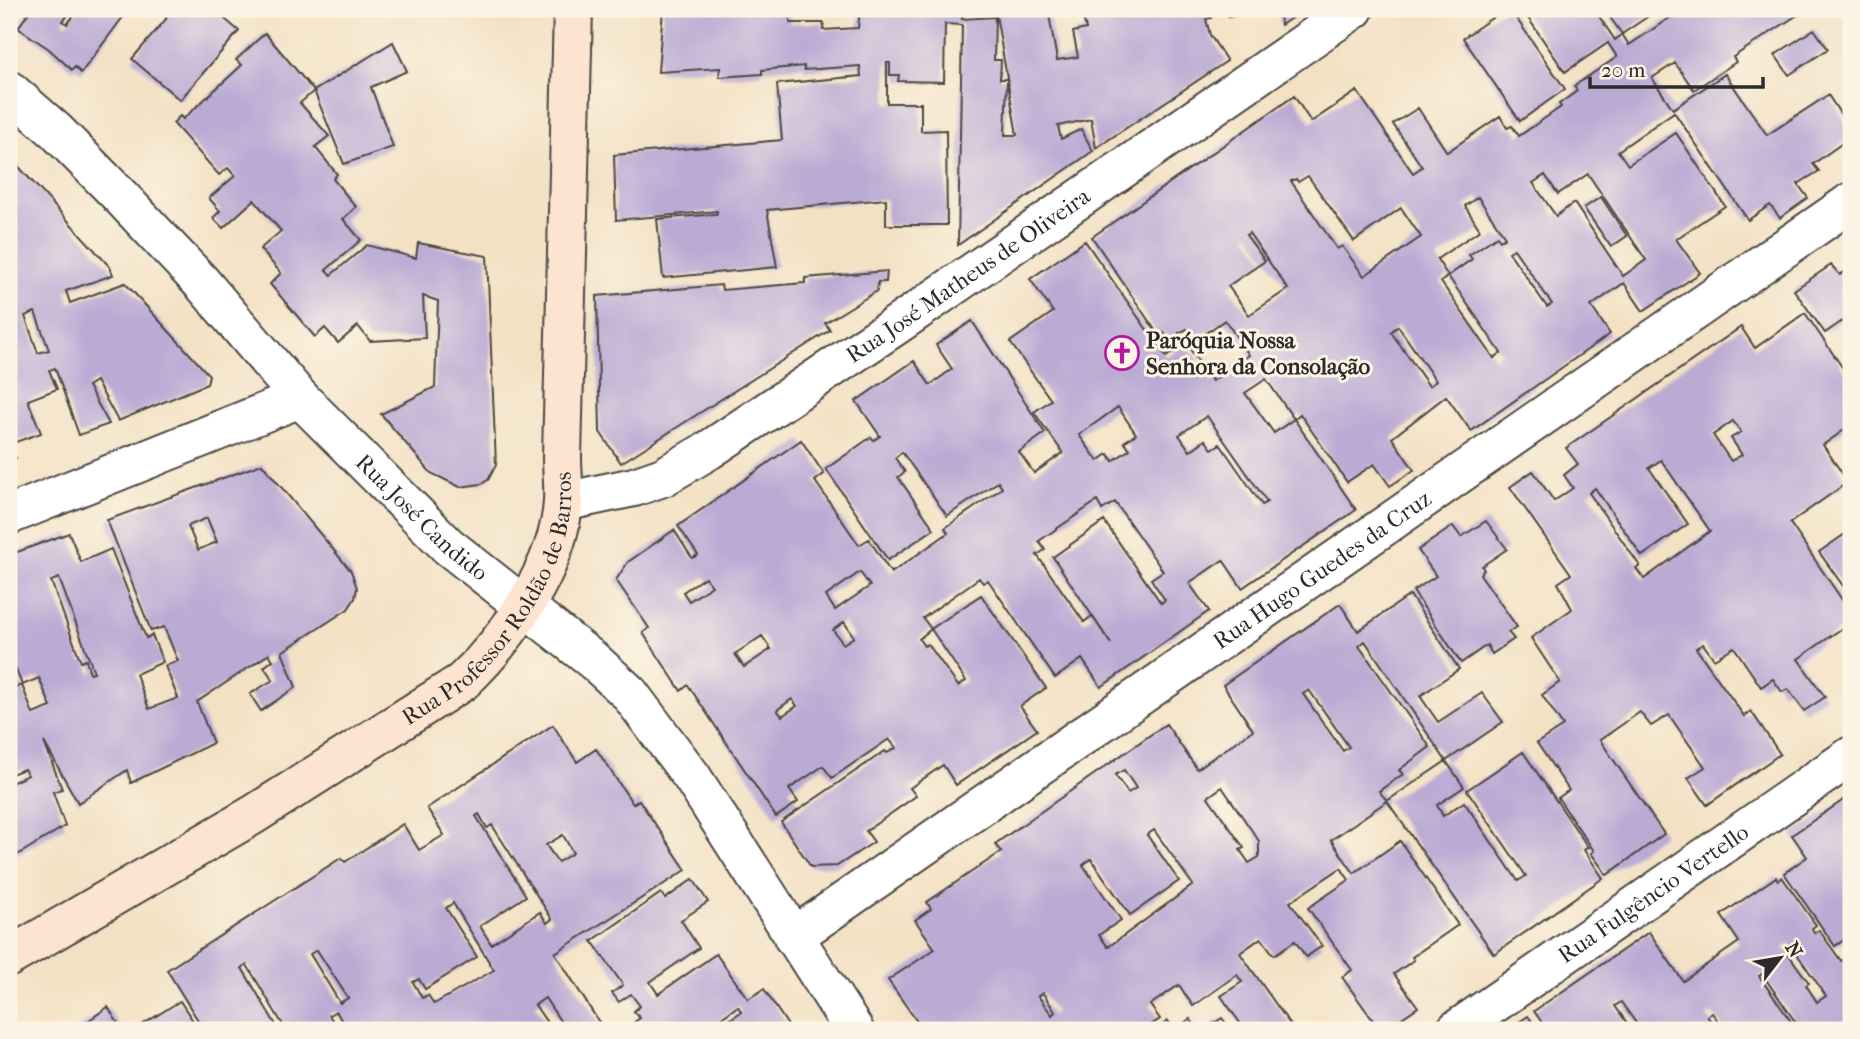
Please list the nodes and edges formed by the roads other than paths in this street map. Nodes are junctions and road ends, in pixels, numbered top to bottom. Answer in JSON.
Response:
{"nodes":[{"id":1,"x":573,"y":9,"type":"edge"},
{"id":2,"x":1354,"y":9,"type":"edge"},
{"id":3,"x":9,"y":90,"type":"edge"},
{"id":4,"x":1851,"y":202,"type":"edge"},
{"id":5,"x":300,"y":398,"type":"junction"},
{"id":6,"x":564,"y":502,"type":"junction"},
{"id":7,"x":9,"y":515,"type":"edge"},
{"id":8,"x":523,"y":607,"type":"junction"},
{"id":9,"x":1851,"y":756,"type":"edge"},
{"id":10,"x":793,"y":937,"type":"junction"},
{"id":11,"x":9,"y":957,"type":"edge"},
{"id":12,"x":854,"y":1030,"type":"edge"},
{"id":13,"x":1456,"y":1030,"type":"edge"}],
"edges":[{"from":1,"to":6,"type":"street","name":"Rua Professor Roldão de Barros"},
{"from":2,"to":6,"type":"street","name":"Rua José Matheus de Oliveira"},
{"from":3,"to":5,"type":"street","name":"Rua José Candido"},
{"from":4,"to":10,"type":"street","name":"Rua Hugo Guedes da Cruz"},
{"from":5,"to":7,"type":"street"},
{"from":5,"to":8,"type":"street","name":"Rua José Candido"},
{"from":6,"to":8,"type":"street","name":"Rua Professor Roldão de Barros"},
{"from":8,"to":10,"type":"street","name":"Rua José Candido"},
{"from":8,"to":11,"type":"street","name":"Rua Professor Roldão de Barros"},
{"from":9,"to":13,"type":"street","name":"Rua Fulgêncio Vertello"},
{"from":10,"to":12,"type":"street","name":"Rua José Candido"}]}
